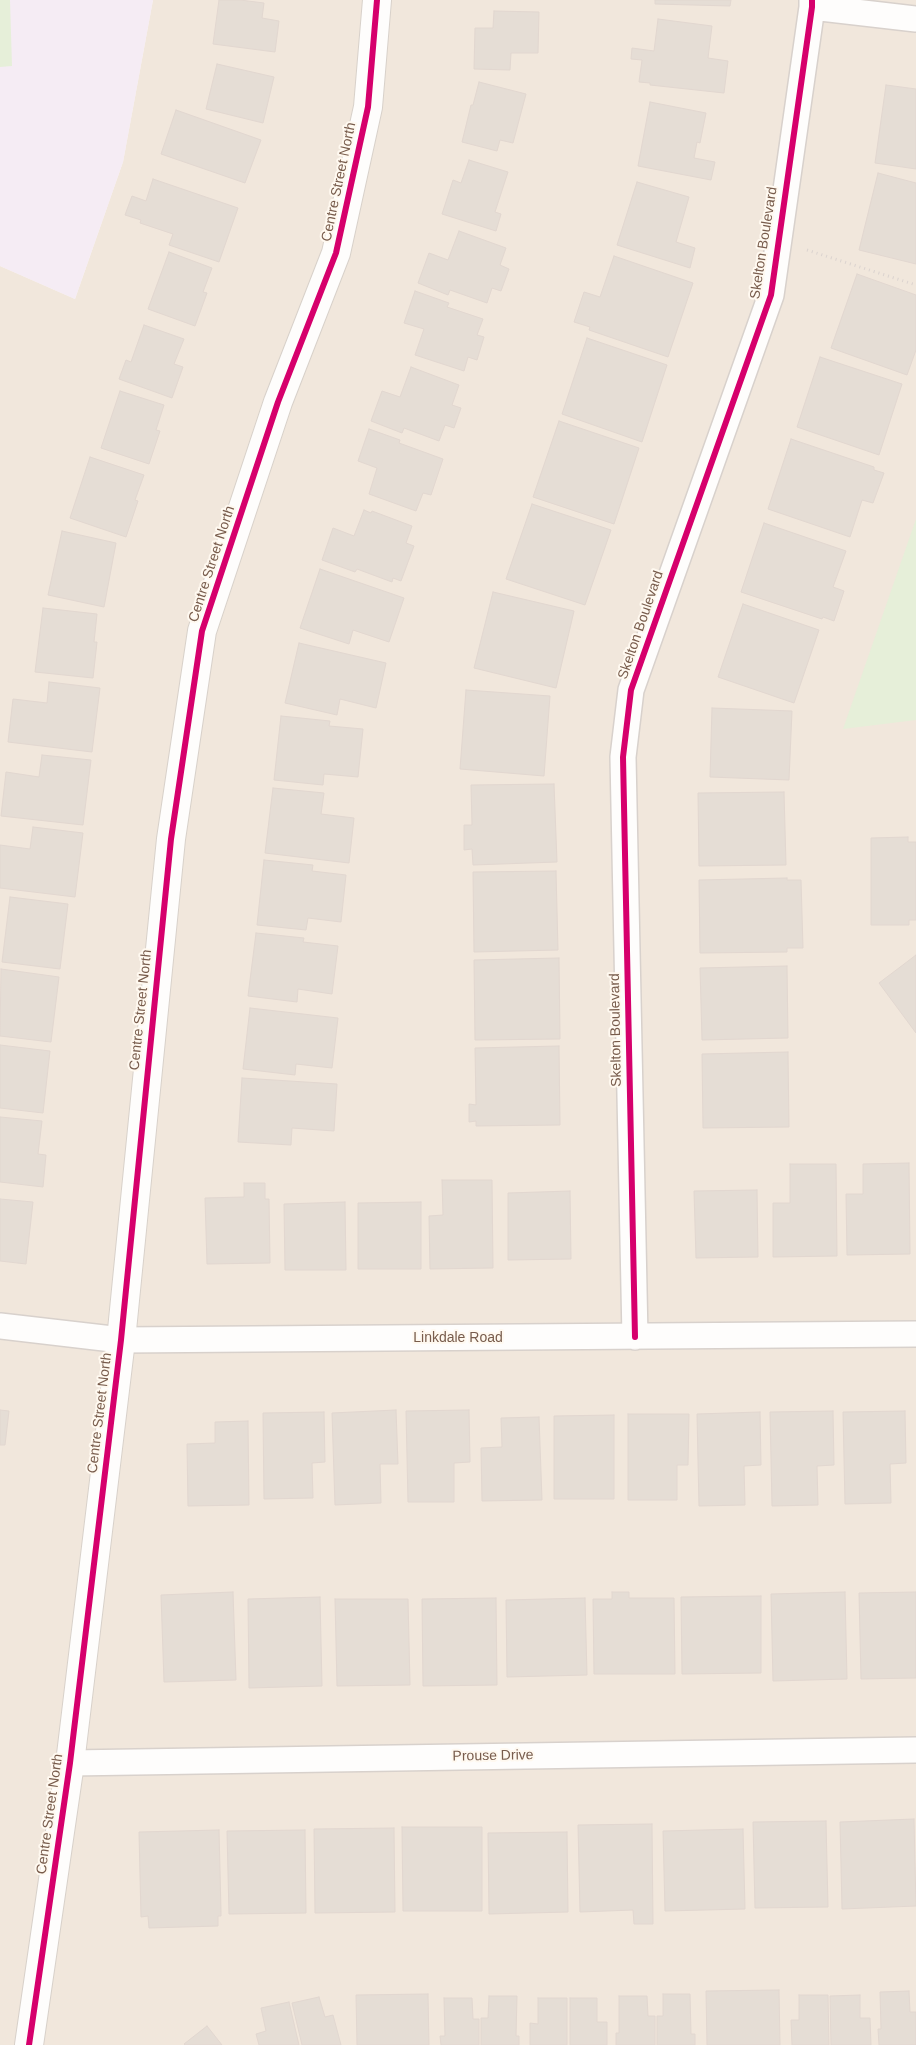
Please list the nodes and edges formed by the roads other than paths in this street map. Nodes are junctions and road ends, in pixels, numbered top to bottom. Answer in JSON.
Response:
{"nodes":[{"id":1,"x":378,"y":0,"type":"edge"},
{"id":2,"x":812,"y":3,"type":"edge"},
{"id":3,"x":916,"y":19,"type":"edge"},
{"id":4,"x":0,"y":1326,"type":"edge"},
{"id":5,"x":916,"y":1334,"type":"edge"},
{"id":6,"x":635,"y":1337,"type":"junction"},
{"id":7,"x":121,"y":1340,"type":"junction"},
{"id":8,"x":916,"y":1750,"type":"edge"},
{"id":9,"x":70,"y":1763,"type":"junction"},
{"id":10,"x":29,"y":2045,"type":"edge"}],
"edges":[{"from":1,"to":7,"type":"street","name":"Centre Street North"},
{"from":2,"to":3,"type":"street"},
{"from":2,"to":6,"type":"street","name":"Skelton Boulevard"},
{"from":4,"to":7,"type":"street","name":"Linkdale Road"},
{"from":5,"to":6,"type":"street","name":"Linkdale Road"},
{"from":6,"to":7,"type":"street","name":"Linkdale Road"},
{"from":7,"to":9,"type":"street","name":"Centre Street North"},
{"from":8,"to":9,"type":"street","name":"Prouse Drive"},
{"from":9,"to":10,"type":"street","name":"Centre Street North"}]}
